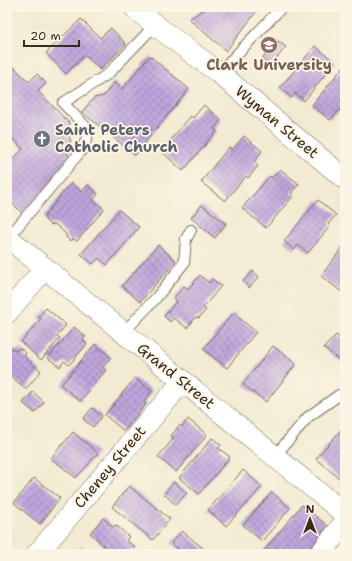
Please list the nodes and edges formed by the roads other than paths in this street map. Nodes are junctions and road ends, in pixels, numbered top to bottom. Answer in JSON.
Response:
{"nodes":[{"id":1,"x":134,"y":7,"type":"edge"},
{"id":2,"x":282,"y":7,"type":"edge"},
{"id":3,"x":155,"y":25,"type":"junction"},
{"id":4,"x":219,"y":73,"type":"junction"},
{"id":5,"x":345,"y":179,"type":"edge"},
{"id":6,"x":191,"y":230,"type":"dead end"},
{"id":7,"x":7,"y":238,"type":"edge"},
{"id":8,"x":45,"y":268,"type":"junction"},
{"id":9,"x":7,"y":312,"type":"edge"},
{"id":10,"x":123,"y":333,"type":"junction"},
{"id":11,"x":183,"y":381,"type":"junction"},
{"id":12,"x":345,"y":396,"type":"edge"},
{"id":13,"x":274,"y":457,"type":"junction"},
{"id":14,"x":345,"y":514,"type":"edge"},
{"id":15,"x":345,"y":522,"type":"edge"},
{"id":16,"x":37,"y":554,"type":"edge"},
{"id":17,"x":320,"y":554,"type":"edge"}],
"edges":[{"from":1,"to":3,"type":"street","name":"Wyman Street"},
{"from":2,"to":4,"type":"lane"},
{"from":3,"to":4,"type":"street","name":"Wyman Street"},
{"from":3,"to":7,"type":"lane"},
{"from":4,"to":5,"type":"street","name":"Wyman Street"},
{"from":6,"to":10,"type":"lane"},
{"from":7,"to":8,"type":"street","name":"Grand Street"},
{"from":8,"to":9,"type":"street"},
{"from":8,"to":10,"type":"street","name":"Grand Street"},
{"from":10,"to":11,"type":"street","name":"Grand Street"},
{"from":11,"to":13,"type":"street","name":"Grand Street"},
{"from":11,"to":16,"type":"street","name":"Cheney Street"},
{"from":12,"to":13,"type":"lane"},
{"from":13,"to":14,"type":"street","name":"Grand Street"},
{"from":15,"to":17,"type":"street"}]}
